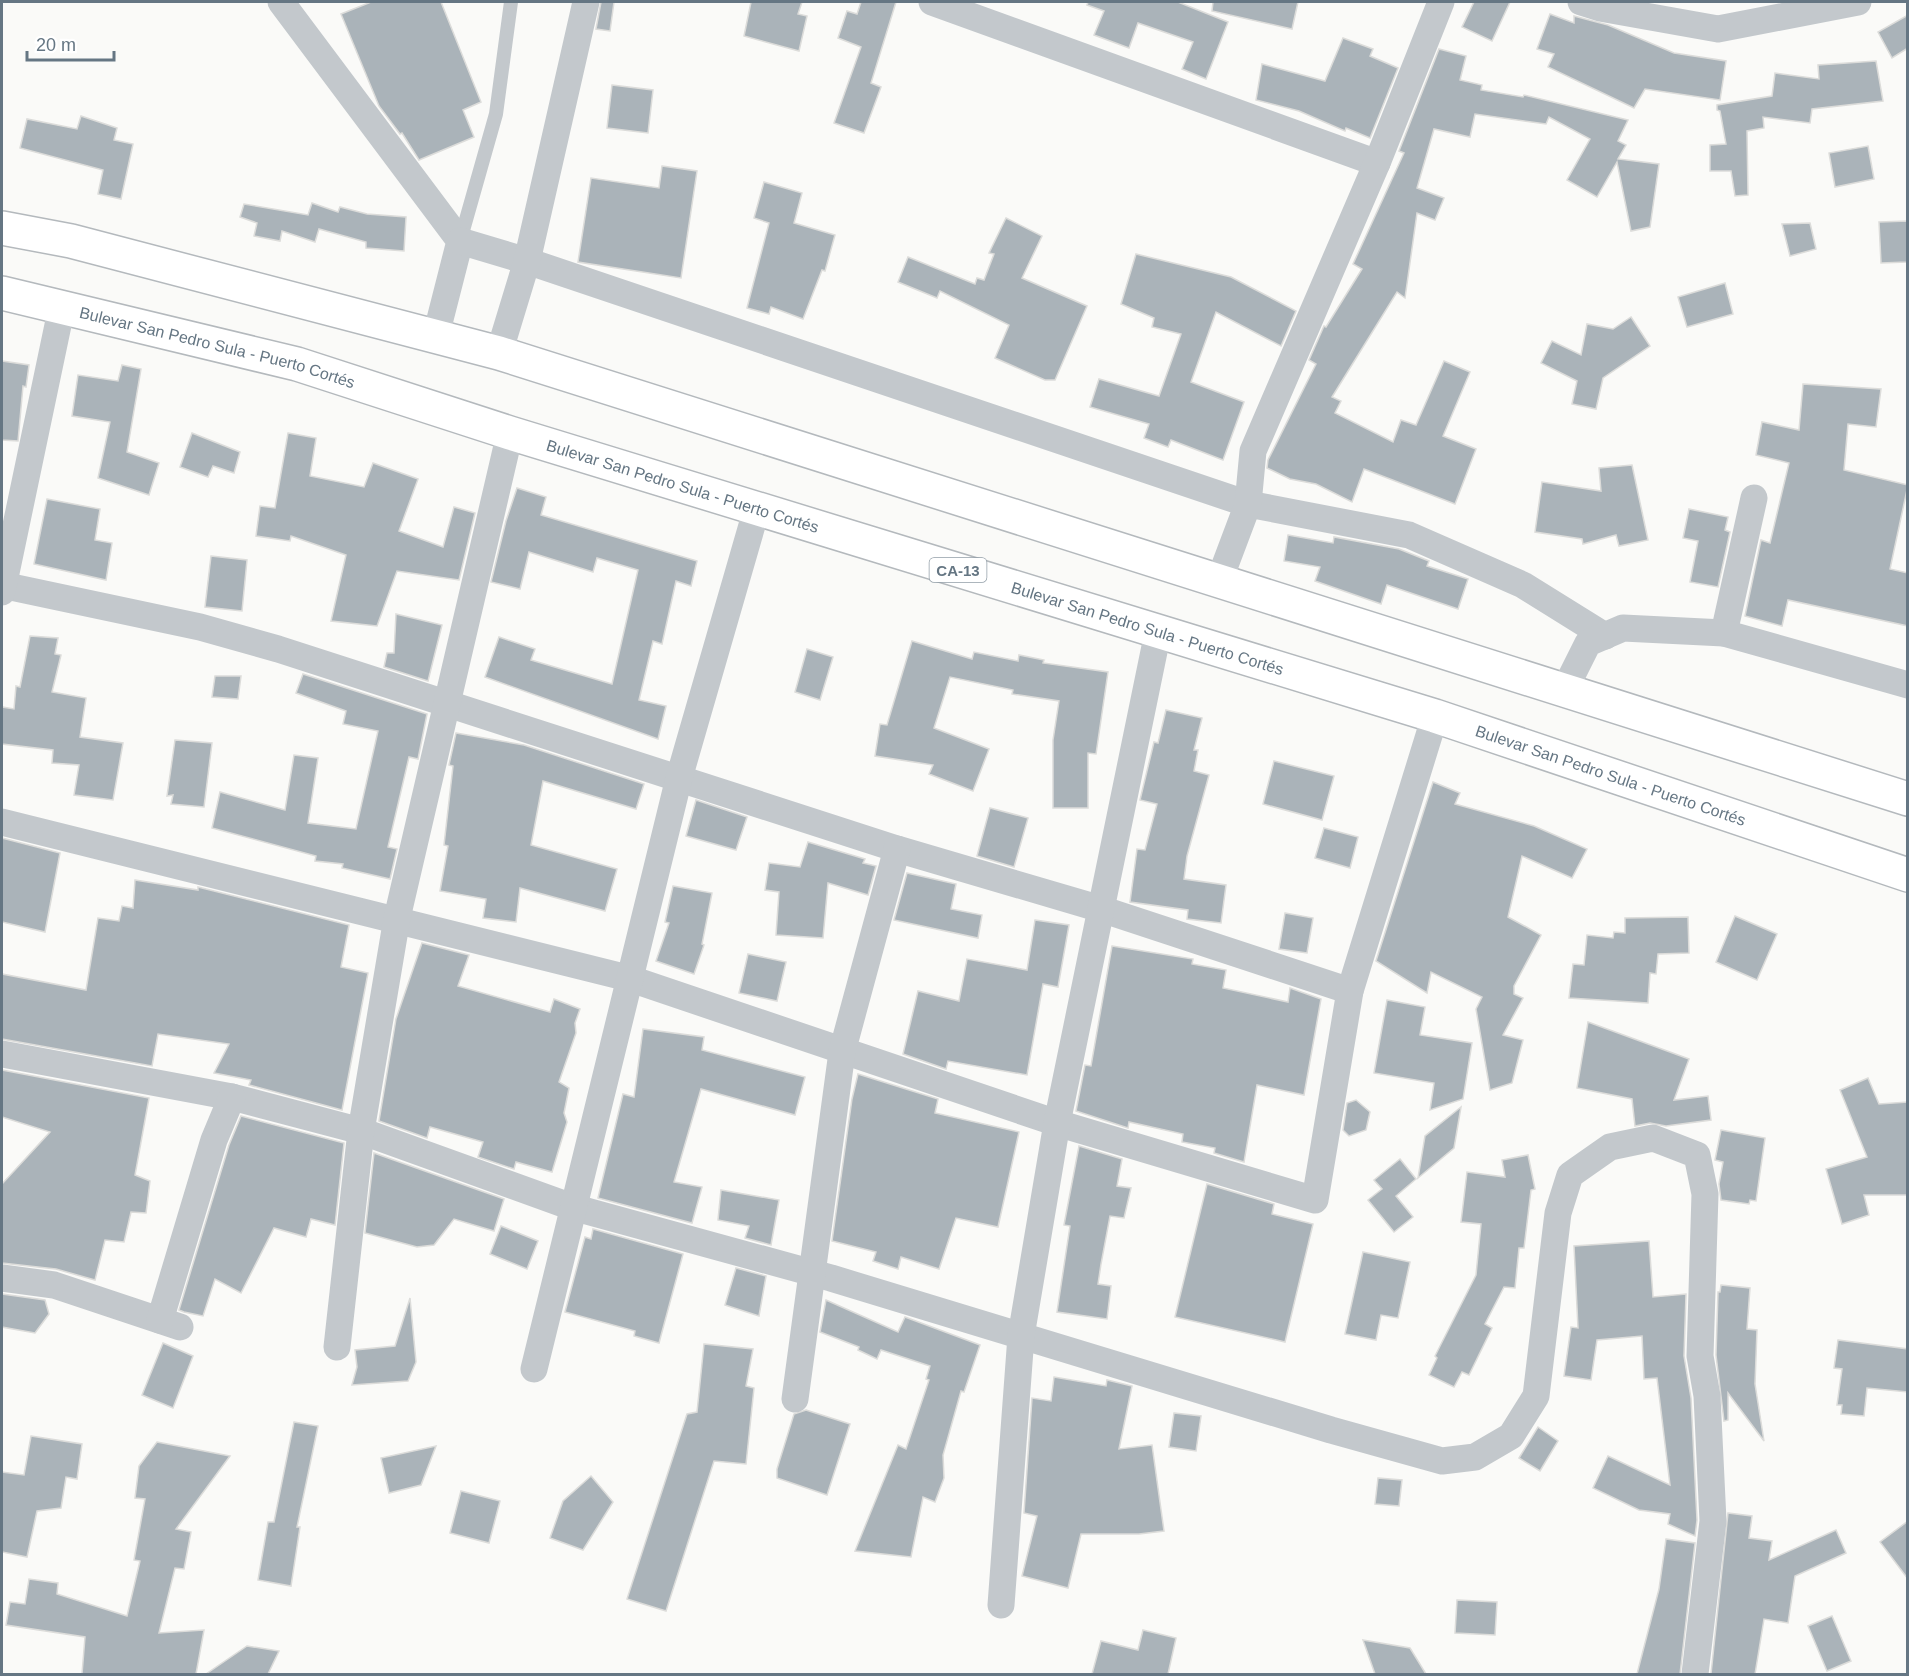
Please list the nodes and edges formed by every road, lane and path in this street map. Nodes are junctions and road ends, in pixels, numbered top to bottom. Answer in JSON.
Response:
{"nodes":[{"id":1,"x":281,"y":2,"type":"edge"},
{"id":2,"x":511,"y":2,"type":"edge"},
{"id":3,"x":586,"y":2,"type":"edge"},
{"id":4,"x":932,"y":2,"type":"edge"},
{"id":5,"x":1441,"y":2,"type":"edge"},
{"id":6,"x":1581,"y":2,"type":"edge"},
{"id":7,"x":1858,"y":2,"type":"edge"},
{"id":8,"x":1377,"y":163,"type":"junction"},
{"id":9,"x":2,"y":228,"type":"edge"},
{"id":10,"x":460,"y":241,"type":"junction"},
{"id":11,"x":528,"y":261,"type":"junction"},
{"id":12,"x":2,"y":293,"type":"edge"},
{"id":13,"x":62,"y":306,"type":"junction"},
{"id":14,"x":436,"y":335,"type":"junction"},
{"id":15,"x":500,"y":353,"type":"junction"},
{"id":16,"x":510,"y":434,"type":"junction"},
{"id":17,"x":1754,"y":498,"type":"dead end"},
{"id":18,"x":1248,"y":504,"type":"junction"},
{"id":19,"x":757,"y":508,"type":"junction"},
{"id":20,"x":1219,"y":581,"type":"junction"},
{"id":21,"x":2,"y":587,"type":"edge"},
{"id":22,"x":1158,"y":632,"type":"junction"},
{"id":23,"x":1724,"y":633,"type":"junction"},
{"id":24,"x":1605,"y":636,"type":"junction"},
{"id":25,"x":1908,"y":685,"type":"edge"},
{"id":26,"x":1565,"y":689,"type":"junction"},
{"id":27,"x":447,"y":704,"type":"junction"},
{"id":28,"x":1435,"y":716,"type":"junction"},
{"id":29,"x":679,"y":778,"type":"junction"},
{"id":30,"x":1908,"y":799,"type":"edge"},
{"id":31,"x":2,"y":822,"type":"edge"},
{"id":32,"x":897,"y":849,"type":"junction"},
{"id":33,"x":1908,"y":875,"type":"edge"},
{"id":34,"x":1101,"y":909,"type":"junction"},
{"id":35,"x":397,"y":918,"type":"junction"},
{"id":36,"x":628,"y":978,"type":"junction"},
{"id":37,"x":1350,"y":991,"type":"junction"},
{"id":38,"x":842,"y":1052,"type":"junction"},
{"id":39,"x":2,"y":1054,"type":"edge"},
{"id":40,"x":232,"y":1097,"type":"junction"},
{"id":41,"x":1057,"y":1123,"type":"junction"},
{"id":42,"x":362,"y":1131,"type":"junction"},
{"id":43,"x":572,"y":1208,"type":"junction"},
{"id":44,"x":810,"y":1273,"type":"junction"},
{"id":45,"x":2,"y":1278,"type":"edge"},
{"id":46,"x":1022,"y":1336,"type":"junction"},
{"id":47,"x":337,"y":1347,"type":"dead end"},
{"id":48,"x":534,"y":1369,"type":"dead end"},
{"id":49,"x":795,"y":1399,"type":"dead end"},
{"id":50,"x":1001,"y":1605,"type":"dead end"},
{"id":51,"x":1695,"y":1674,"type":"edge"}],
"edges":[{"from":1,"to":10,"type":"street"},
{"from":2,"to":10,"type":"lane"},
{"from":3,"to":11,"type":"street"},
{"from":4,"to":8,"type":"street"},
{"from":5,"to":8,"type":"street"},
{"from":6,"to":7,"type":"street"},
{"from":8,"to":18,"type":"street"},
{"from":9,"to":14,"type":"highway"},
{"from":10,"to":11,"type":"street"},
{"from":10,"to":14,"type":"street"},
{"from":11,"to":15,"type":"street"},
{"from":11,"to":18,"type":"street"},
{"from":12,"to":13,"type":"highway","name":"Bulevar San Pedro Sula - Puerto Cortés","number":"CA-13"},
{"from":13,"to":16,"type":"highway","name":"Bulevar San Pedro Sula - Puerto Cortés","number":"CA-13"},
{"from":13,"to":21,"type":"street"},
{"from":14,"to":15,"type":"highway"},
{"from":15,"to":20,"type":"highway"},
{"from":16,"to":19,"type":"highway","name":"Bulevar San Pedro Sula - Puerto Cortés","number":"CA-13"},
{"from":16,"to":27,"type":"street"},
{"from":17,"to":23,"type":"street"},
{"from":18,"to":20,"type":"street"},
{"from":18,"to":24,"type":"street"},
{"from":19,"to":22,"type":"highway","name":"Bulevar San Pedro Sula - Puerto Cortés","number":"CA-13"},
{"from":19,"to":29,"type":"street"},
{"from":20,"to":26,"type":"highway"},
{"from":21,"to":27,"type":"street"},
{"from":22,"to":28,"type":"highway","name":"Bulevar San Pedro Sula - Puerto Cortés","number":"CA-13"},
{"from":22,"to":34,"type":"street"},
{"from":23,"to":24,"type":"street"},
{"from":23,"to":25,"type":"street"},
{"from":24,"to":26,"type":"street"},
{"from":26,"to":30,"type":"highway"},
{"from":27,"to":29,"type":"street"},
{"from":27,"to":35,"type":"street"},
{"from":28,"to":33,"type":"highway","name":"Bulevar San Pedro Sula - Puerto Cortés","number":"CA-13"},
{"from":28,"to":37,"type":"street"},
{"from":29,"to":32,"type":"street"},
{"from":29,"to":36,"type":"street"},
{"from":31,"to":35,"type":"street"},
{"from":32,"to":34,"type":"street"},
{"from":32,"to":38,"type":"street"},
{"from":34,"to":37,"type":"street"},
{"from":34,"to":41,"type":"street"},
{"from":35,"to":36,"type":"street"},
{"from":35,"to":42,"type":"street"},
{"from":36,"to":38,"type":"street"},
{"from":36,"to":43,"type":"street"},
{"from":37,"to":41,"type":"street"},
{"from":38,"to":41,"type":"street"},
{"from":38,"to":44,"type":"street"},
{"from":39,"to":40,"type":"street"},
{"from":40,"to":42,"type":"street"},
{"from":40,"to":45,"type":"street"},
{"from":41,"to":46,"type":"street"},
{"from":42,"to":43,"type":"street"},
{"from":42,"to":47,"type":"street"},
{"from":43,"to":44,"type":"street"},
{"from":43,"to":48,"type":"street"},
{"from":44,"to":46,"type":"street"},
{"from":44,"to":49,"type":"street"},
{"from":46,"to":50,"type":"street"},
{"from":46,"to":51,"type":"street"}]}
